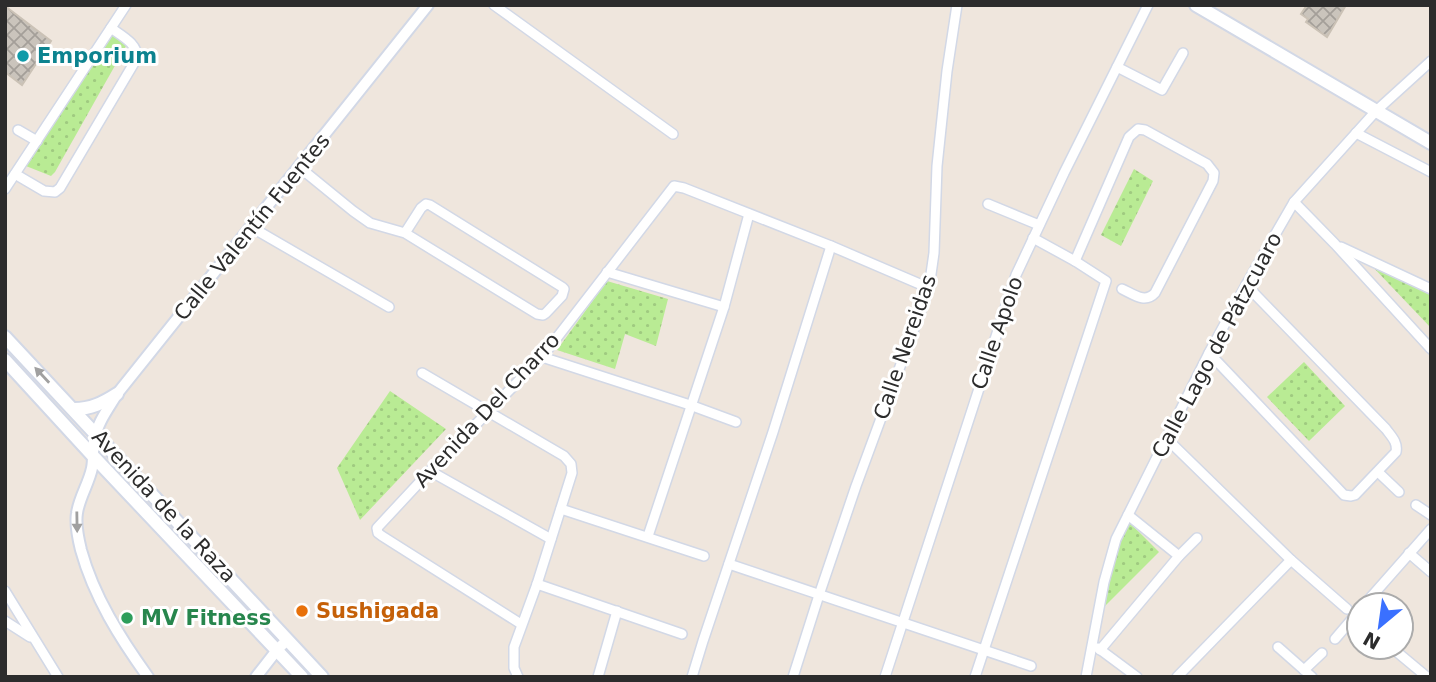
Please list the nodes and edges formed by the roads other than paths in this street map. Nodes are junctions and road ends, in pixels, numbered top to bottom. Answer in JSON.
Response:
{"nodes":[{"id":1,"x":126,"y":5,"type":"edge"},
{"id":2,"x":428,"y":5,"type":"edge"},
{"id":3,"x":494,"y":5,"type":"edge"},
{"id":4,"x":957,"y":5,"type":"edge"},
{"id":5,"x":1148,"y":5,"type":"edge"},
{"id":6,"x":1196,"y":5,"type":"edge"},
{"id":7,"x":111,"y":28,"type":"junction"},
{"id":8,"x":1183,"y":53,"type":"dead end"},
{"id":9,"x":1431,"y":61,"type":"edge"},
{"id":10,"x":1117,"y":67,"type":"junction"},
{"id":11,"x":1376,"y":111,"type":"junction"},
{"id":12,"x":18,"y":130,"type":"dead end"},
{"id":13,"x":1356,"y":133,"type":"junction"},
{"id":14,"x":673,"y":134,"type":"dead end"},
{"id":15,"x":37,"y":141,"type":"junction"},
{"id":16,"x":1431,"y":143,"type":"edge"},
{"id":17,"x":299,"y":167,"type":"junction"},
{"id":18,"x":1431,"y":172,"type":"edge"},
{"id":19,"x":15,"y":174,"type":"junction"},
{"id":20,"x":5,"y":189,"type":"edge"},
{"id":21,"x":1294,"y":202,"type":"junction"},
{"id":22,"x":988,"y":204,"type":"dead end"},
{"id":23,"x":749,"y":214,"type":"junction"},
{"id":24,"x":1039,"y":225,"type":"junction"},
{"id":25,"x":251,"y":228,"type":"junction"},
{"id":26,"x":405,"y":233,"type":"junction"},
{"id":27,"x":1033,"y":238,"type":"junction"},
{"id":28,"x":1335,"y":244,"type":"junction"},
{"id":29,"x":831,"y":246,"type":"junction"},
{"id":30,"x":1074,"y":261,"type":"junction"},
{"id":31,"x":607,"y":272,"type":"junction"},
{"id":32,"x":1246,"y":285,"type":"junction"},
{"id":33,"x":929,"y":288,"type":"junction"},
{"id":34,"x":1122,"y":289,"type":"dead end"},
{"id":35,"x":1431,"y":289,"type":"edge"},
{"id":36,"x":388,"y":307,"type":"dead end"},
{"id":37,"x":724,"y":307,"type":"junction"},
{"id":38,"x":5,"y":337,"type":"edge"},
{"id":39,"x":1431,"y":349,"type":"edge"},
{"id":40,"x":1209,"y":353,"type":"junction"},
{"id":41,"x":541,"y":357,"type":"junction"},
{"id":42,"x":5,"y":360,"type":"edge"},
{"id":43,"x":422,"y":373,"type":"dead end"},
{"id":44,"x":117,"y":394,"type":"junction"},
{"id":45,"x":690,"y":405,"type":"junction"},
{"id":46,"x":74,"y":410,"type":"junction"},
{"id":47,"x":488,"y":411,"type":"junction"},
{"id":48,"x":736,"y":422,"type":"dead end"},
{"id":49,"x":96,"y":433,"type":"junction"},
{"id":50,"x":1167,"y":438,"type":"junction"},
{"id":51,"x":93,"y":456,"type":"junction"},
{"id":52,"x":430,"y":471,"type":"junction"},
{"id":53,"x":1378,"y":472,"type":"junction"},
{"id":54,"x":1399,"y":492,"type":"dead end"},
{"id":55,"x":1416,"y":505,"type":"dead end"},
{"id":56,"x":561,"y":509,"type":"junction"},
{"id":57,"x":1128,"y":515,"type":"junction"},
{"id":58,"x":1431,"y":515,"type":"edge"},
{"id":59,"x":1431,"y":529,"type":"edge"},
{"id":60,"x":648,"y":536,"type":"junction"},
{"id":61,"x":1197,"y":538,"type":"dead end"},
{"id":62,"x":551,"y":539,"type":"junction"},
{"id":63,"x":1409,"y":553,"type":"junction"},
{"id":64,"x":704,"y":556,"type":"dead end"},
{"id":65,"x":1180,"y":556,"type":"junction"},
{"id":66,"x":1291,"y":560,"type":"junction"},
{"id":67,"x":729,"y":564,"type":"junction"},
{"id":68,"x":1431,"y":572,"type":"edge"},
{"id":69,"x":537,"y":584,"type":"junction"},
{"id":70,"x":5,"y":591,"type":"edge"},
{"id":71,"x":1376,"y":591,"type":"edge"},
{"id":72,"x":818,"y":595,"type":"junction"},
{"id":73,"x":1345,"y":606,"type":"edge"},
{"id":74,"x":617,"y":611,"type":"junction"},
{"id":75,"x":5,"y":621,"type":"edge"},
{"id":76,"x":902,"y":623,"type":"junction"},
{"id":77,"x":521,"y":624,"type":"junction"},
{"id":78,"x":1345,"y":626,"type":"edge"},
{"id":79,"x":682,"y":634,"type":"dead end"},
{"id":80,"x":1335,"y":639,"type":"dead end"},
{"id":81,"x":34,"y":640,"type":"junction"},
{"id":82,"x":287,"y":640,"type":"junction"},
{"id":83,"x":1097,"y":647,"type":"junction"},
{"id":84,"x":1278,"y":647,"type":"dead end"},
{"id":85,"x":277,"y":650,"type":"junction"},
{"id":86,"x":983,"y":650,"type":"junction"},
{"id":87,"x":1322,"y":653,"type":"dead end"},
{"id":88,"x":1408,"y":661,"type":"edge"},
{"id":89,"x":1031,"y":666,"type":"dead end"},
{"id":90,"x":1304,"y":670,"type":"junction"},
{"id":91,"x":518,"y":676,"type":"edge"},
{"id":92,"x":58,"y":677,"type":"edge"},
{"id":93,"x":148,"y":677,"type":"edge"},
{"id":94,"x":256,"y":677,"type":"edge"},
{"id":95,"x":302,"y":677,"type":"edge"},
{"id":96,"x":322,"y":677,"type":"edge"},
{"id":97,"x":597,"y":677,"type":"edge"},
{"id":98,"x":692,"y":677,"type":"edge"},
{"id":99,"x":793,"y":677,"type":"edge"},
{"id":100,"x":885,"y":677,"type":"edge"},
{"id":101,"x":975,"y":677,"type":"edge"},
{"id":102,"x":1086,"y":677,"type":"edge"},
{"id":103,"x":1137,"y":677,"type":"edge"},
{"id":104,"x":1177,"y":677,"type":"edge"},
{"id":105,"x":1312,"y":677,"type":"edge"},
{"id":106,"x":1427,"y":677,"type":"edge"}],
"edges":[{"from":1,"to":7,"type":"street"},
{"from":2,"to":17,"type":"street","name":"Calle Valentín Fuentes"},
{"from":3,"to":14,"type":"street"},
{"from":4,"to":33,"type":"street","name":"Calle Nereidas"},
{"from":5,"to":10,"type":"street","name":"Calle Apolo"},
{"from":6,"to":11,"type":"main road"},
{"from":7,"to":15,"type":"street"},
{"from":7,"to":19,"type":"street"},
{"from":8,"to":10,"type":"street"},
{"from":9,"to":11,"type":"street","name":"Calle Lago de Pátzcuaro"},
{"from":10,"to":24,"type":"street","name":"Calle Apolo"},
{"from":11,"to":13,"type":"street","name":"Calle Lago de Pátzcuaro"},
{"from":11,"to":16,"type":"main road"},
{"from":12,"to":15,"type":"street"},
{"from":13,"to":18,"type":"street"},
{"from":13,"to":21,"type":"street","name":"Calle Lago de Pátzcuaro"},
{"from":15,"to":19,"type":"street"},
{"from":17,"to":25,"type":"street","name":"Calle Valentín Fuentes"},
{"from":17,"to":26,"type":"street"},
{"from":19,"to":20,"type":"street"},
{"from":21,"to":28,"type":"street"},
{"from":21,"to":32,"type":"street","name":"Calle Lago de Pátzcuaro"},
{"from":22,"to":24,"type":"street"},
{"from":23,"to":29,"type":"street"},
{"from":23,"to":31,"type":"street","name":"Avenida Del Charro"},
{"from":23,"to":37,"type":"street"},
{"from":24,"to":27,"type":"street","name":"Calle Apolo"},
{"from":25,"to":36,"type":"street"},
{"from":25,"to":44,"type":"street","name":"Calle Valentín Fuentes"},
{"from":26,"to":26,"type":"street"},
{"from":27,"to":30,"type":"street"},
{"from":27,"to":76,"type":"street","name":"Calle Apolo"},
{"from":28,"to":35,"type":"street"},
{"from":28,"to":39,"type":"street"},
{"from":29,"to":33,"type":"street"},
{"from":29,"to":67,"type":"street"},
{"from":30,"to":34,"type":"street"},
{"from":30,"to":86,"type":"street"},
{"from":31,"to":37,"type":"street"},
{"from":31,"to":41,"type":"street","name":"Avenida Del Charro"},
{"from":32,"to":40,"type":"street","name":"Calle Lago de Pátzcuaro"},
{"from":32,"to":53,"type":"street"},
{"from":33,"to":72,"type":"street","name":"Calle Nereidas"},
{"from":37,"to":45,"type":"street"},
{"from":46,"to":38,"type":"main road","name":"Avenida de la Raza","one_way":true},
{"from":40,"to":50,"type":"street","name":"Calle Lago de Pátzcuaro"},
{"from":40,"to":53,"type":"street"},
{"from":41,"to":45,"type":"street"},
{"from":41,"to":47,"type":"street","name":"Avenida Del Charro"},
{"from":42,"to":51,"type":"main road","name":"Avenida de la Raza"},
{"from":43,"to":47,"type":"street"},
{"from":44,"to":46,"type":"main road"},
{"from":44,"to":49,"type":"street","name":"Calle Valentín Fuentes"},
{"from":45,"to":48,"type":"street"},
{"from":45,"to":60,"type":"street"},
{"from":46,"to":49,"type":"main road","name":"Avenida de la Raza"},
{"from":47,"to":52,"type":"street","name":"Avenida Del Charro"},
{"from":47,"to":56,"type":"street"},
{"from":49,"to":51,"type":"street","name":"Calle Valentín Fuentes"},
{"from":49,"to":82,"type":"main road","name":"Avenida de la Raza"},
{"from":50,"to":57,"type":"street","name":"Calle Lago de Pátzcuaro"},
{"from":50,"to":66,"type":"street"},
{"from":51,"to":85,"type":"main road","name":"Avenida de la Raza"},
{"from":51,"to":93,"type":"street","name":"Calle Valentín Fuentes","one_way":true},
{"from":52,"to":62,"type":"street"},
{"from":52,"to":77,"type":"street","name":"Avenida Del Charro"},
{"from":53,"to":54,"type":"street"},
{"from":55,"to":58,"type":"street"},
{"from":56,"to":60,"type":"street"},
{"from":56,"to":62,"type":"street"},
{"from":57,"to":65,"type":"street"},
{"from":57,"to":83,"type":"street","name":"Calle Lago de Pátzcuaro"},
{"from":59,"to":63,"type":"street"},
{"from":60,"to":64,"type":"street"},
{"from":61,"to":65,"type":"street"},
{"from":62,"to":69,"type":"street"},
{"from":63,"to":68,"type":"street"},
{"from":63,"to":71,"type":"street"},
{"from":65,"to":83,"type":"street"},
{"from":66,"to":73,"type":"street"},
{"from":66,"to":104,"type":"street"},
{"from":67,"to":72,"type":"street"},
{"from":67,"to":98,"type":"street"},
{"from":69,"to":74,"type":"street"},
{"from":69,"to":77,"type":"street"},
{"from":70,"to":81,"type":"street"},
{"from":72,"to":76,"type":"street"},
{"from":72,"to":99,"type":"street","name":"Calle Nereidas"},
{"from":74,"to":79,"type":"street"},
{"from":74,"to":97,"type":"street"},
{"from":75,"to":81,"type":"street"},
{"from":76,"to":86,"type":"street"},
{"from":76,"to":100,"type":"street","name":"Calle Apolo"},
{"from":77,"to":91,"type":"street"},
{"from":78,"to":80,"type":"street"},
{"from":81,"to":92,"type":"street"},
{"from":82,"to":85,"type":"street"},
{"from":82,"to":96,"type":"main road","name":"Avenida de la Raza"},
{"from":83,"to":102,"type":"street","name":"Calle Lago de Pátzcuaro"},
{"from":83,"to":103,"type":"street"},
{"from":84,"to":90,"type":"street"},
{"from":85,"to":94,"type":"street"},
{"from":85,"to":95,"type":"main road","name":"Avenida de la Raza"},
{"from":86,"to":89,"type":"street"},
{"from":86,"to":101,"type":"street"},
{"from":87,"to":90,"type":"street"},
{"from":88,"to":106,"type":"street"},
{"from":90,"to":105,"type":"street"}]}
